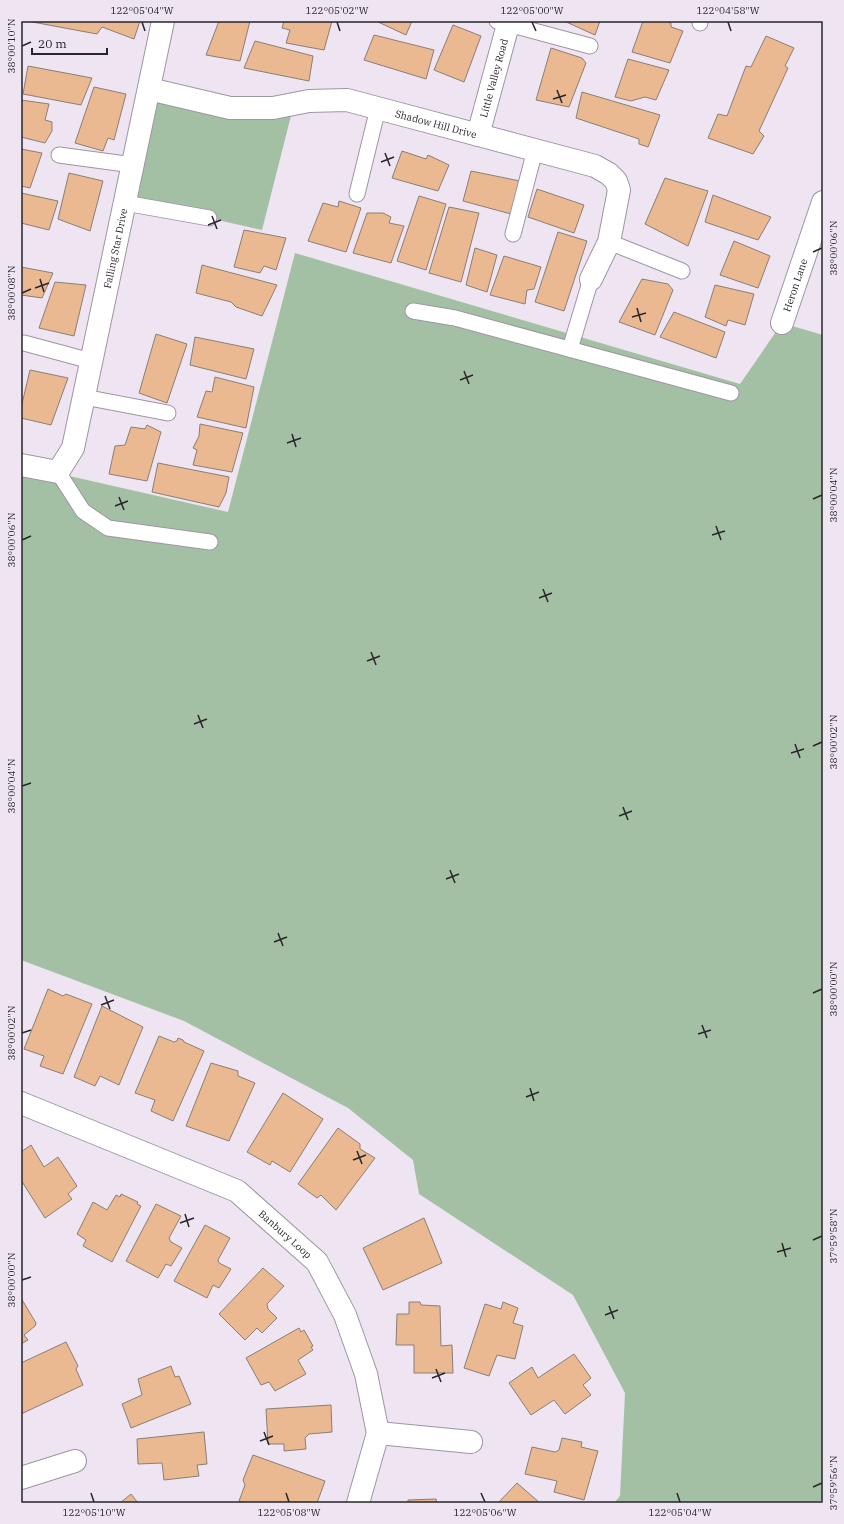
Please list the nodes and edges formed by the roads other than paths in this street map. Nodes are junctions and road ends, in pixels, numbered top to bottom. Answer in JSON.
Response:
{"nodes":[{"id":1,"x":163,"y":21,"type":"edge"},
{"id":2,"x":505,"y":22,"type":"edge"},
{"id":3,"x":590,"y":46,"type":"dead end"},
{"id":4,"x":149,"y":89,"type":"junction"},
{"id":5,"x":378,"y":108,"type":"junction"},
{"id":6,"x":478,"y":135,"type":"junction"},
{"id":7,"x":535,"y":150,"type":"junction"},
{"id":8,"x":59,"y":155,"type":"dead end"},
{"id":9,"x":133,"y":165,"type":"junction"},
{"id":10,"x":358,"y":194,"type":"dead end"},
{"id":11,"x":823,"y":202,"type":"edge"},
{"id":12,"x":125,"y":203,"type":"junction"},
{"id":13,"x":209,"y":218,"type":"dead end"},
{"id":14,"x":514,"y":234,"type":"dead end"},
{"id":15,"x":817,"y":238,"type":"edge"},
{"id":16,"x":609,"y":242,"type":"junction"},
{"id":17,"x":682,"y":271,"type":"dead end"},
{"id":18,"x":591,"y":279,"type":"joint"},
{"id":19,"x":413,"y":311,"type":"dead end"},
{"id":20,"x":782,"y":323,"type":"dead end"},
{"id":21,"x":24,"y":343,"type":"dead end"},
{"id":22,"x":570,"y":349,"type":"junction"},
{"id":23,"x":91,"y":361,"type":"junction"},
{"id":24,"x":731,"y":393,"type":"dead end"},
{"id":25,"x":84,"y":397,"type":"junction"},
{"id":26,"x":168,"y":413,"type":"dead end"},
{"id":27,"x":21,"y":465,"type":"edge"},
{"id":28,"x":58,"y":472,"type":"junction"},
{"id":29,"x":210,"y":542,"type":"dead end"},
{"id":30,"x":21,"y":1103,"type":"edge"},
{"id":31,"x":378,"y":1433,"type":"junction"},
{"id":32,"x":471,"y":1442,"type":"dead end"},
{"id":33,"x":75,"y":1462,"type":"dead end"},
{"id":34,"x":21,"y":1478,"type":"edge"},
{"id":35,"x":358,"y":1503,"type":"edge"}],
"edges":[{"from":1,"to":4,"type":"street","name":"Falling Star Drive"},
{"from":2,"to":3,"type":"lane"},
{"from":2,"to":6,"type":"street","name":"Little Valley Road"},
{"from":4,"to":5,"type":"street","name":"Shadow Hill Drive"},
{"from":4,"to":9,"type":"street","name":"Falling Star Drive"},
{"from":5,"to":6,"type":"street","name":"Shadow Hill Drive"},
{"from":5,"to":10,"type":"lane"},
{"from":6,"to":7,"type":"street","name":"Shadow Hill Drive"},
{"from":7,"to":14,"type":"lane"},
{"from":7,"to":16,"type":"street","name":"Shadow Hill Drive"},
{"from":8,"to":9,"type":"lane"},
{"from":9,"to":12,"type":"street","name":"Falling Star Drive"},
{"from":11,"to":15,"type":"street","name":"Heron Lane"},
{"from":12,"to":13,"type":"lane"},
{"from":12,"to":23,"type":"street","name":"Falling Star Drive"},
{"from":15,"to":20,"type":"street","name":"Heron Lane"},
{"from":16,"to":17,"type":"lane"},
{"from":16,"to":18,"type":"street","name":"Shadow Hill Drive"},
{"from":18,"to":22,"type":"lane"},
{"from":19,"to":22,"type":"lane"},
{"from":21,"to":23,"type":"lane"},
{"from":22,"to":24,"type":"lane"},
{"from":23,"to":25,"type":"street","name":"Falling Star Drive"},
{"from":25,"to":26,"type":"lane"},
{"from":25,"to":28,"type":"street","name":"Falling Star Drive"},
{"from":27,"to":28,"type":"street"},
{"from":28,"to":29,"type":"lane"},
{"from":30,"to":31,"type":"street","name":"Banbury Loop"},
{"from":31,"to":32,"type":"street"},
{"from":31,"to":35,"type":"street","name":"Banbury Loop"},
{"from":33,"to":34,"type":"street"}]}
